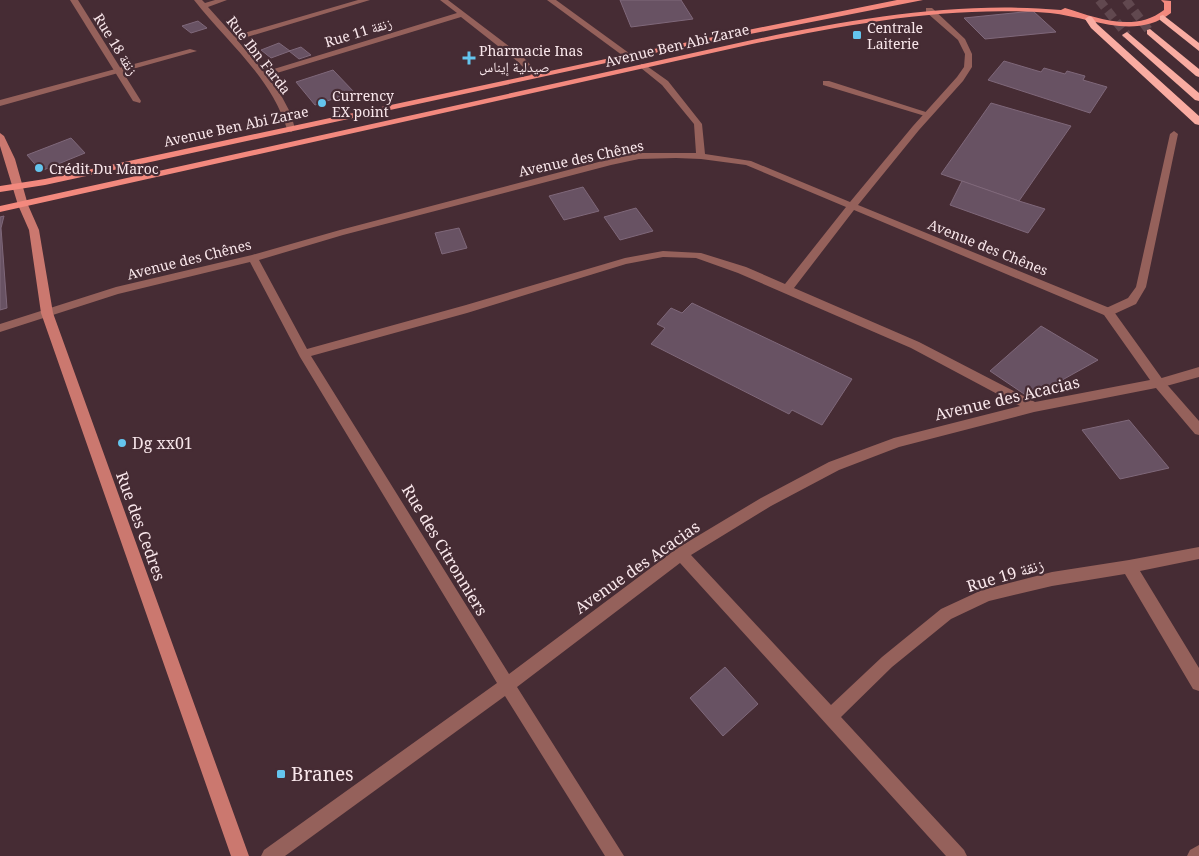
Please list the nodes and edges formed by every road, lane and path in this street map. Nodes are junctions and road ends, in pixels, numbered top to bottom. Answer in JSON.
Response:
{"nodes":[{"id":1,"x":74,"y":0,"type":"edge"},
{"id":2,"x":223,"y":0,"type":"edge"},
{"id":3,"x":366,"y":0,"type":"edge"},
{"id":4,"x":444,"y":0,"type":"edge"},
{"id":5,"x":550,"y":0,"type":"edge"},
{"id":6,"x":919,"y":0,"type":"edge"},
{"id":7,"x":1165,"y":0,"type":"edge"},
{"id":8,"x":201,"y":3,"type":"edge"},
{"id":9,"x":1058,"y":6,"type":"dead end"},
{"id":10,"x":929,"y":10,"type":"junction"},
{"id":11,"x":1071,"y":13,"type":"junction"},
{"id":12,"x":462,"y":14,"type":"junction"},
{"id":13,"x":1162,"y":18,"type":"junction"},
{"id":14,"x":1089,"y":19,"type":"junction"},
{"id":15,"x":1150,"y":32,"type":"tunnel mouth"},
{"id":16,"x":1127,"y":35,"type":"tunnel mouth"},
{"id":17,"x":232,"y":39,"type":"junction"},
{"id":18,"x":1199,"y":48,"type":"edge"},
{"id":19,"x":193,"y":51,"type":"dead end"},
{"id":20,"x":629,"y":56,"type":"junction"},
{"id":21,"x":644,"y":66,"type":"junction"},
{"id":22,"x":118,"y":72,"type":"junction"},
{"id":23,"x":1199,"y":74,"type":"edge"},
{"id":24,"x":262,"y":76,"type":"junction"},
{"id":25,"x":537,"y":76,"type":"junction"},
{"id":26,"x":826,"y":83,"type":"dead end"},
{"id":27,"x":1199,"y":98,"type":"edge"},
{"id":28,"x":137,"y":101,"type":"dead end"},
{"id":29,"x":0,"y":103,"type":"edge"},
{"id":30,"x":928,"y":114,"type":"junction"},
{"id":31,"x":1199,"y":122,"type":"edge"},
{"id":32,"x":291,"y":129,"type":"junction"},
{"id":33,"x":1174,"y":134,"type":"dead end"},
{"id":34,"x":0,"y":136,"type":"edge"},
{"id":35,"x":701,"y":156,"type":"junction"},
{"id":36,"x":18,"y":187,"type":"junction"},
{"id":37,"x":0,"y":189,"type":"edge"},
{"id":38,"x":23,"y":204,"type":"junction"},
{"id":39,"x":853,"y":206,"type":"junction"},
{"id":40,"x":0,"y":209,"type":"edge"},
{"id":41,"x":253,"y":258,"type":"junction"},
{"id":42,"x":787,"y":289,"type":"junction"},
{"id":43,"x":1108,"y":312,"type":"junction"},
{"id":44,"x":47,"y":313,"type":"junction"},
{"id":45,"x":0,"y":328,"type":"edge"},
{"id":46,"x":304,"y":354,"type":"junction"},
{"id":47,"x":1199,"y":372,"type":"edge"},
{"id":48,"x":1159,"y":383,"type":"junction"},
{"id":49,"x":1034,"y":408,"type":"junction"},
{"id":50,"x":1199,"y":430,"type":"edge"},
{"id":51,"x":681,"y":554,"type":"junction"},
{"id":52,"x":1199,"y":554,"type":"edge"},
{"id":53,"x":1129,"y":567,"type":"junction"},
{"id":54,"x":1199,"y":683,"type":"edge"},
{"id":55,"x":507,"y":685,"type":"junction"},
{"id":56,"x":830,"y":717,"type":"junction"},
{"id":57,"x":1199,"y":854,"type":"edge"},
{"id":58,"x":240,"y":856,"type":"edge"},
{"id":59,"x":270,"y":856,"type":"edge"},
{"id":60,"x":615,"y":856,"type":"edge"},
{"id":61,"x":958,"y":856,"type":"edge"},
{"id":62,"x":1196,"y":856,"type":"edge"}],
"edges":[{"from":1,"to":22,"type":"street","name":"Rue 18 زنقة"},
{"from":2,"to":8,"type":"street"},
{"from":3,"to":17,"type":"street"},
{"from":4,"to":12,"type":"street"},
{"from":5,"to":20,"type":"street"},
{"from":6,"to":20,"type":"main road","name":"Avenue Ben Abi Zarae"},
{"from":7,"to":13,"type":"main road"},
{"from":8,"to":17,"type":"street","name":"Rue Ibn Farda"},
{"from":9,"to":11,"type":"main road"},
{"from":10,"to":11,"type":"main road","name":"Avenue Ben Abi Zarae"},
{"from":10,"to":21,"type":"main road","name":"Avenue Ben Abi Zarae"},
{"from":10,"to":30,"type":"street"},
{"from":11,"to":14,"type":"main road"},
{"from":12,"to":24,"type":"street","name":"Rue 11 زنقة"},
{"from":12,"to":25,"type":"street"},
{"from":13,"to":14,"type":"main road"},
{"from":13,"to":18,"type":"highway"},
{"from":14,"to":31,"type":"highway"},
{"from":15,"to":23,"type":"highway"},
{"from":16,"to":27,"type":"highway"},
{"from":17,"to":24,"type":"street","name":"Rue Ibn Farda"},
{"from":19,"to":22,"type":"street"},
{"from":20,"to":25,"type":"main road","name":"Avenue Ben Abi Zarae"},
{"from":21,"to":35,"type":"street"},
{"from":21,"to":38,"type":"main road","name":"Avenue Ben Abi Zarae"},
{"from":22,"to":28,"type":"street","name":"Rue 18 زنقة"},
{"from":22,"to":29,"type":"street"},
{"from":24,"to":32,"type":"street","name":"Rue Ibn Farda"},
{"from":25,"to":32,"type":"main road","name":"Avenue Ben Abi Zarae"},
{"from":26,"to":30,"type":"street"},
{"from":30,"to":39,"type":"street"},
{"from":32,"to":36,"type":"main road","name":"Avenue Ben Abi Zarae"},
{"from":33,"to":43,"type":"street"},
{"from":34,"to":36,"type":"street","name":"Rue des Cedres"},
{"from":35,"to":39,"type":"street","name":"Avenue des Chênes"},
{"from":35,"to":41,"type":"street","name":"Avenue des Chênes"},
{"from":36,"to":37,"type":"main road","name":"Avenue Ben Abi Zarae"},
{"from":36,"to":38,"type":"street","name":"Rue des Cedres"},
{"from":38,"to":40,"type":"main road","name":"Avenue Ben Abi Zarae"},
{"from":38,"to":44,"type":"street","name":"Rue des Cedres"},
{"from":39,"to":42,"type":"street"},
{"from":39,"to":43,"type":"street","name":"Avenue des Chênes"},
{"from":41,"to":44,"type":"street","name":"Avenue des Chênes"},
{"from":41,"to":46,"type":"street","name":"Rue des Citronniers"},
{"from":42,"to":46,"type":"street"},
{"from":42,"to":49,"type":"street"},
{"from":43,"to":48,"type":"street"},
{"from":44,"to":45,"type":"street","name":"Avenue des Chênes"},
{"from":44,"to":58,"type":"street","name":"Rue des Cedres"},
{"from":46,"to":55,"type":"street","name":"Rue des Citronniers"},
{"from":47,"to":48,"type":"street","name":"Avenue des Acacias"},
{"from":48,"to":49,"type":"street","name":"Avenue des Acacias"},
{"from":48,"to":50,"type":"street"},
{"from":49,"to":51,"type":"street","name":"Avenue des Acacias"},
{"from":51,"to":55,"type":"street","name":"Avenue des Acacias"},
{"from":51,"to":56,"type":"street"},
{"from":52,"to":53,"type":"street","name":"Rue 19 زنقة"},
{"from":53,"to":54,"type":"street"},
{"from":53,"to":56,"type":"street","name":"Rue 19 زنقة"},
{"from":55,"to":59,"type":"street","name":"Avenue des Acacias"},
{"from":55,"to":60,"type":"street","name":"Rue des Citronniers"},
{"from":56,"to":61,"type":"street"},
{"from":57,"to":62,"type":"street"}]}
